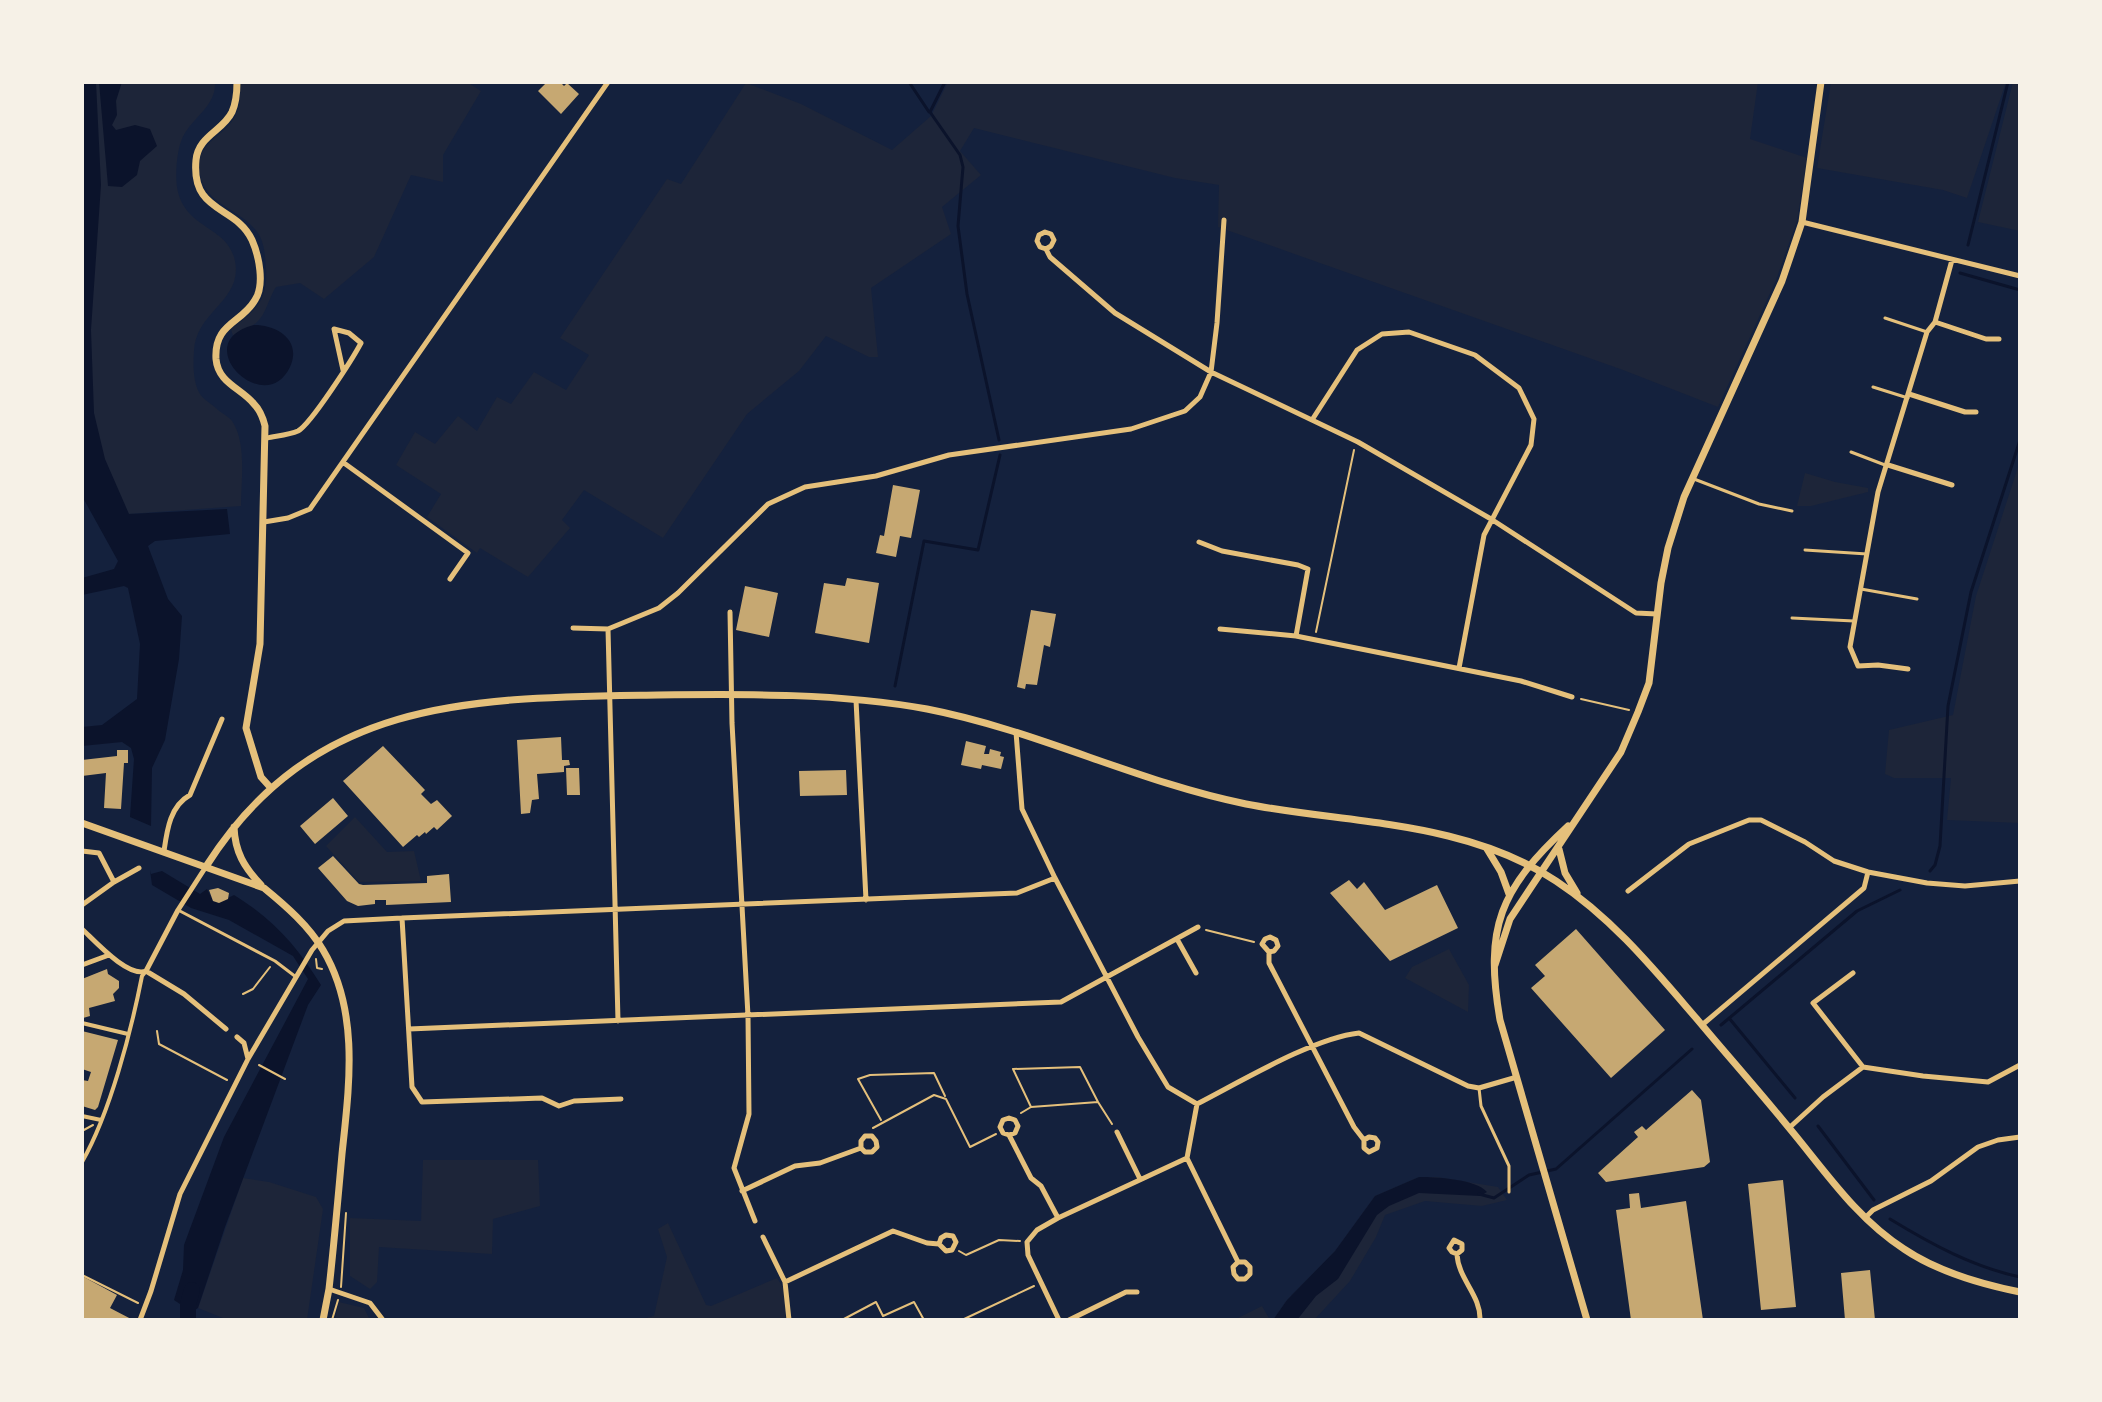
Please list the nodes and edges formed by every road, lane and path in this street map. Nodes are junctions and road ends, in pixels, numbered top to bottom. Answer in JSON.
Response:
{"nodes":[{"id":1,"x":237,"y":82,"type":"edge"},
{"id":2,"x":608,"y":82,"type":"edge"},
{"id":3,"x":1821,"y":82,"type":"edge"},
{"id":4,"x":1224,"y":220,"type":"dead end"},
{"id":5,"x":1802,"y":222,"type":"junction"},
{"id":6,"x":1046,"y":249,"type":"dead end"},
{"id":7,"x":1952,"y":260,"type":"junction"},
{"id":8,"x":2020,"y":276,"type":"edge"},
{"id":9,"x":1885,"y":318,"type":"dead end"},
{"id":10,"x":1935,"y":322,"type":"junction"},
{"id":11,"x":1927,"y":332,"type":"junction"},
{"id":12,"x":1999,"y":339,"type":"dead end"},
{"id":13,"x":343,"y":370,"type":"junction"},
{"id":14,"x":1211,"y":372,"type":"junction"},
{"id":15,"x":1873,"y":387,"type":"dead end"},
{"id":16,"x":1909,"y":396,"type":"junction"},
{"id":17,"x":1976,"y":412,"type":"dead end"},
{"id":18,"x":1312,"y":420,"type":"junction"},
{"id":19,"x":267,"y":438,"type":"junction"},
{"id":20,"x":1358,"y":442,"type":"junction"},
{"id":21,"x":1851,"y":452,"type":"dead end"},
{"id":22,"x":344,"y":463,"type":"junction"},
{"id":23,"x":1888,"y":465,"type":"junction"},
{"id":24,"x":1691,"y":477,"type":"junction"},
{"id":25,"x":1952,"y":485,"type":"dead end"},
{"id":26,"x":1792,"y":511,"type":"dead end"},
{"id":27,"x":1491,"y":519,"type":"junction"},
{"id":28,"x":264,"y":522,"type":"junction"},
{"id":29,"x":1199,"y":542,"type":"dead end"},
{"id":30,"x":1805,"y":550,"type":"dead end"},
{"id":31,"x":1867,"y":554,"type":"junction"},
{"id":32,"x":450,"y":579,"type":"dead end"},
{"id":33,"x":1861,"y":589,"type":"junction"},
{"id":34,"x":1917,"y":599,"type":"dead end"},
{"id":35,"x":730,"y":612,"type":"dead end"},
{"id":36,"x":1658,"y":615,"type":"junction"},
{"id":37,"x":1792,"y":618,"type":"dead end"},
{"id":38,"x":1854,"y":621,"type":"junction"},
{"id":39,"x":573,"y":628,"type":"dead end"},
{"id":40,"x":608,"y":629,"type":"junction"},
{"id":41,"x":1220,"y":629,"type":"dead end"},
{"id":42,"x":1296,"y":636,"type":"junction"},
{"id":43,"x":1315,"y":641,"type":"junction"},
{"id":44,"x":1459,"y":668,"type":"junction"},
{"id":45,"x":1908,"y":669,"type":"dead end"},
{"id":46,"x":731,"y":694,"type":"junction"},
{"id":47,"x":609,"y":696,"type":"junction"},
{"id":48,"x":1572,"y":697,"type":"joint"},
{"id":49,"x":856,"y":700,"type":"junction"},
{"id":50,"x":1638,"y":712,"type":"junction"},
{"id":51,"x":222,"y":719,"type":"dead end"},
{"id":52,"x":1016,"y":731,"type":"junction"},
{"id":53,"x":270,"y":787,"type":"junction"},
{"id":54,"x":1575,"y":819,"type":"junction"},
{"id":55,"x":82,"y":823,"type":"edge"},
{"id":56,"x":234,"y":827,"type":"junction"},
{"id":57,"x":1559,"y":846,"type":"junction"},
{"id":58,"x":1485,"y":847,"type":"junction"},
{"id":59,"x":82,"y":851,"type":"edge"},
{"id":60,"x":164,"y":851,"type":"junction"},
{"id":61,"x":207,"y":865,"type":"junction"},
{"id":62,"x":1529,"y":866,"type":"junction"},
{"id":63,"x":139,"y":868,"type":"dead end"},
{"id":64,"x":1542,"y":872,"type":"junction"},
{"id":65,"x":1868,"y":872,"type":"junction"},
{"id":66,"x":1055,"y":878,"type":"junction"},
{"id":67,"x":2020,"y":881,"type":"edge"},
{"id":68,"x":114,"y":882,"type":"junction"},
{"id":69,"x":264,"y":888,"type":"junction"},
{"id":70,"x":1628,"y":891,"type":"dead end"},
{"id":71,"x":1509,"y":894,"type":"junction"},
{"id":72,"x":1580,"y":898,"type":"junction"},
{"id":73,"x":866,"y":900,"type":"junction"},
{"id":74,"x":741,"y":904,"type":"junction"},
{"id":75,"x":82,"y":905,"type":"edge"},
{"id":76,"x":178,"y":910,"type":"junction"},
{"id":77,"x":615,"y":910,"type":"junction"},
{"id":78,"x":402,"y":918,"type":"junction"},
{"id":79,"x":1198,"y":927,"type":"joint"},
{"id":80,"x":82,"y":929,"type":"edge"},
{"id":81,"x":1177,"y":939,"type":"junction"},
{"id":82,"x":317,"y":942,"type":"junction"},
{"id":83,"x":1262,"y":944,"type":"junction"},
{"id":84,"x":324,"y":951,"type":"junction"},
{"id":85,"x":1269,"y":952,"type":"junction"},
{"id":86,"x":109,"y":955,"type":"junction"},
{"id":87,"x":275,"y":961,"type":"junction"},
{"id":88,"x":82,"y":965,"type":"edge"},
{"id":89,"x":1495,"y":965,"type":"junction"},
{"id":90,"x":146,"y":971,"type":"junction"},
{"id":91,"x":326,"y":972,"type":"dead end"},
{"id":92,"x":1196,"y":973,"type":"dead end"},
{"id":93,"x":1853,"y":973,"type":"dead end"},
{"id":94,"x":297,"y":974,"type":"junction"},
{"id":95,"x":1106,"y":979,"type":"junction"},
{"id":96,"x":243,"y":994,"type":"dead end"},
{"id":97,"x":748,"y":1016,"type":"junction"},
{"id":98,"x":618,"y":1021,"type":"junction"},
{"id":99,"x":82,"y":1023,"type":"edge"},
{"id":100,"x":1702,"y":1025,"type":"junction"},
{"id":101,"x":226,"y":1029,"type":"dead end"},
{"id":102,"x":409,"y":1029,"type":"junction"},
{"id":103,"x":157,"y":1031,"type":"dead end"},
{"id":104,"x":128,"y":1034,"type":"junction"},
{"id":105,"x":237,"y":1037,"type":"dead end"},
{"id":106,"x":1312,"y":1047,"type":"junction"},
{"id":107,"x":248,"y":1059,"type":"junction"},
{"id":108,"x":259,"y":1065,"type":"dead end"},
{"id":109,"x":2020,"y":1065,"type":"edge"},
{"id":110,"x":1863,"y":1067,"type":"junction"},
{"id":111,"x":1517,"y":1077,"type":"junction"},
{"id":112,"x":285,"y":1079,"type":"dead end"},
{"id":113,"x":237,"y":1086,"type":"junction"},
{"id":114,"x":1479,"y":1088,"type":"junction"},
{"id":115,"x":621,"y":1099,"type":"dead end"},
{"id":116,"x":946,"y":1099,"type":"junction"},
{"id":117,"x":1098,"y":1102,"type":"junction"},
{"id":118,"x":1197,"y":1104,"type":"junction"},
{"id":119,"x":1031,"y":1107,"type":"junction"},
{"id":120,"x":82,"y":1116,"type":"edge"},
{"id":121,"x":101,"y":1120,"type":"junction"},
{"id":122,"x":1015,"y":1120,"type":"junction"},
{"id":123,"x":882,"y":1121,"type":"junction"},
{"id":124,"x":1789,"y":1128,"type":"junction"},
{"id":125,"x":1001,"y":1130,"type":"junction"},
{"id":126,"x":1117,"y":1132,"type":"joint"},
{"id":127,"x":1009,"y":1135,"type":"junction"},
{"id":128,"x":868,"y":1136,"type":"junction"},
{"id":129,"x":2020,"y":1137,"type":"edge"},
{"id":130,"x":1364,"y":1140,"type":"dead end"},
{"id":131,"x":861,"y":1148,"type":"junction"},
{"id":132,"x":1187,"y":1158,"type":"junction"},
{"id":133,"x":82,"y":1162,"type":"edge"},
{"id":134,"x":1140,"y":1179,"type":"junction"},
{"id":135,"x":742,"y":1191,"type":"junction"},
{"id":136,"x":1509,"y":1192,"type":"dead end"},
{"id":137,"x":1058,"y":1218,"type":"junction"},
{"id":138,"x":1865,"y":1218,"type":"junction"},
{"id":139,"x":755,"y":1221,"type":"dead end"},
{"id":140,"x":763,"y":1237,"type":"dead end"},
{"id":141,"x":1027,"y":1242,"type":"junction"},
{"id":142,"x":939,"y":1244,"type":"junction"},
{"id":143,"x":954,"y":1248,"type":"junction"},
{"id":144,"x":1457,"y":1254,"type":"dead end"},
{"id":145,"x":1238,"y":1262,"type":"dead end"},
{"id":146,"x":82,"y":1275,"type":"edge"},
{"id":147,"x":785,"y":1282,"type":"junction"},
{"id":148,"x":1042,"y":1282,"type":"junction"},
{"id":149,"x":329,"y":1289,"type":"junction"},
{"id":150,"x":1137,"y":1292,"type":"dead end"},
{"id":151,"x":2020,"y":1292,"type":"edge"},
{"id":152,"x":145,"y":1307,"type":"junction"},
{"id":153,"x":140,"y":1320,"type":"edge"},
{"id":154,"x":323,"y":1320,"type":"edge"},
{"id":155,"x":383,"y":1320,"type":"edge"},
{"id":156,"x":789,"y":1320,"type":"edge"},
{"id":157,"x":842,"y":1320,"type":"edge"},
{"id":158,"x":924,"y":1320,"type":"edge"},
{"id":159,"x":962,"y":1320,"type":"edge"},
{"id":160,"x":1059,"y":1320,"type":"edge"},
{"id":161,"x":1069,"y":1320,"type":"edge"},
{"id":162,"x":1480,"y":1320,"type":"edge"},
{"id":163,"x":1587,"y":1320,"type":"edge"}],
"edges":[{"from":1,"to":19,"type":"street"},
{"from":2,"to":22,"type":"street"},
{"from":3,"to":5,"type":"street"},
{"from":4,"to":14,"type":"street"},
{"from":5,"to":7,"type":"street"},
{"from":5,"to":24,"type":"street"},
{"from":6,"to":14,"type":"street"},
{"from":7,"to":8,"type":"street"},
{"from":7,"to":10,"type":"street"},
{"from":9,"to":11,"type":"lane"},
{"from":10,"to":11,"type":"street"},
{"from":10,"to":12,"type":"street"},
{"from":11,"to":16,"type":"street"},
{"from":13,"to":13,"type":"street"},
{"from":13,"to":19,"type":"street"},
{"from":14,"to":18,"type":"street"},
{"from":14,"to":40,"type":"street"},
{"from":15,"to":16,"type":"lane"},
{"from":16,"to":17,"type":"street"},
{"from":16,"to":23,"type":"street"},
{"from":18,"to":20,"type":"street"},
{"from":18,"to":27,"type":"street"},
{"from":19,"to":28,"type":"street"},
{"from":20,"to":27,"type":"street"},
{"from":20,"to":43,"type":"path"},
{"from":21,"to":23,"type":"lane"},
{"from":22,"to":28,"type":"street"},
{"from":22,"to":32,"type":"street"},
{"from":23,"to":25,"type":"street"},
{"from":23,"to":31,"type":"street"},
{"from":24,"to":26,"type":"lane"},
{"from":24,"to":36,"type":"street"},
{"from":27,"to":36,"type":"street"},
{"from":27,"to":44,"type":"street"},
{"from":28,"to":53,"type":"street"},
{"from":29,"to":42,"type":"street"},
{"from":30,"to":31,"type":"lane"},
{"from":31,"to":33,"type":"street"},
{"from":33,"to":34,"type":"lane"},
{"from":33,"to":38,"type":"street"},
{"from":35,"to":46,"type":"street"},
{"from":36,"to":50,"type":"street"},
{"from":37,"to":38,"type":"lane"},
{"from":38,"to":45,"type":"street"},
{"from":39,"to":40,"type":"street"},
{"from":40,"to":47,"type":"street"},
{"from":41,"to":42,"type":"street"},
{"from":42,"to":43,"type":"street"},
{"from":43,"to":44,"type":"street"},
{"from":44,"to":48,"type":"street"},
{"from":46,"to":47,"type":"street"},
{"from":46,"to":49,"type":"street"},
{"from":46,"to":74,"type":"street"},
{"from":47,"to":53,"type":"street"},
{"from":47,"to":77,"type":"street"},
{"from":48,"to":50,"type":"path"},
{"from":49,"to":52,"type":"street"},
{"from":49,"to":73,"type":"street"},
{"from":50,"to":54,"type":"street"},
{"from":51,"to":60,"type":"street"},
{"from":52,"to":58,"type":"street"},
{"from":52,"to":66,"type":"street"},
{"from":53,"to":56,"type":"street"},
{"from":54,"to":57,"type":"street"},
{"from":54,"to":62,"type":"street"},
{"from":55,"to":60,"type":"street"},
{"from":56,"to":61,"type":"street"},
{"from":56,"to":69,"type":"street"},
{"from":57,"to":64,"type":"street"},
{"from":57,"to":72,"type":"street"},
{"from":58,"to":62,"type":"street"},
{"from":58,"to":71,"type":"street"},
{"from":59,"to":68,"type":"street"},
{"from":60,"to":61,"type":"street"},
{"from":61,"to":69,"type":"street"},
{"from":61,"to":76,"type":"street"},
{"from":62,"to":64,"type":"street"},
{"from":62,"to":71,"type":"street"},
{"from":63,"to":68,"type":"street"},
{"from":64,"to":72,"type":"street"},
{"from":64,"to":89,"type":"street"},
{"from":65,"to":67,"type":"street"},
{"from":65,"to":70,"type":"street"},
{"from":65,"to":100,"type":"street"},
{"from":66,"to":73,"type":"street"},
{"from":66,"to":95,"type":"street"},
{"from":68,"to":75,"type":"street"},
{"from":69,"to":82,"type":"street"},
{"from":71,"to":89,"type":"street"},
{"from":72,"to":100,"type":"street"},
{"from":73,"to":74,"type":"street"},
{"from":74,"to":77,"type":"street"},
{"from":74,"to":97,"type":"street"},
{"from":76,"to":87,"type":"lane"},
{"from":76,"to":90,"type":"street"},
{"from":77,"to":78,"type":"street"},
{"from":77,"to":98,"type":"street"},
{"from":78,"to":82,"type":"street"},
{"from":78,"to":102,"type":"street"},
{"from":79,"to":81,"type":"street"},
{"from":79,"to":83,"type":"path"},
{"from":80,"to":86,"type":"street"},
{"from":81,"to":92,"type":"street"},
{"from":81,"to":95,"type":"street"},
{"from":82,"to":84,"type":"street"},
{"from":82,"to":94,"type":"street"},
{"from":83,"to":85,"type":"street"},
{"from":83,"to":85,"type":"street"},
{"from":84,"to":91,"type":"path"},
{"from":84,"to":149,"type":"street"},
{"from":85,"to":106,"type":"street"},
{"from":86,"to":88,"type":"street"},
{"from":86,"to":90,"type":"street"},
{"from":87,"to":94,"type":"lane"},
{"from":87,"to":96,"type":"path"},
{"from":89,"to":111,"type":"street"},
{"from":90,"to":101,"type":"street"},
{"from":90,"to":104,"type":"street"},
{"from":93,"to":110,"type":"street"},
{"from":94,"to":107,"type":"street"},
{"from":95,"to":97,"type":"street"},
{"from":95,"to":118,"type":"street"},
{"from":97,"to":98,"type":"street"},
{"from":97,"to":135,"type":"street"},
{"from":98,"to":102,"type":"street"},
{"from":99,"to":104,"type":"street"},
{"from":100,"to":124,"type":"street"},
{"from":102,"to":115,"type":"street"},
{"from":103,"to":113,"type":"path"},
{"from":104,"to":121,"type":"street"},
{"from":105,"to":107,"type":"street"},
{"from":106,"to":114,"type":"street"},
{"from":106,"to":118,"type":"street"},
{"from":106,"to":130,"type":"street"},
{"from":107,"to":113,"type":"street"},
{"from":108,"to":112,"type":"path"},
{"from":109,"to":110,"type":"street"},
{"from":110,"to":124,"type":"street"},
{"from":111,"to":114,"type":"street"},
{"from":111,"to":163,"type":"street"},
{"from":113,"to":152,"type":"street"},
{"from":114,"to":136,"type":"lane"},
{"from":116,"to":123,"type":"path"},
{"from":116,"to":123,"type":"path"},
{"from":116,"to":125,"type":"path"},
{"from":117,"to":119,"type":"path"},
{"from":117,"to":119,"type":"path"},
{"from":117,"to":126,"type":"path"},
{"from":118,"to":132,"type":"street"},
{"from":119,"to":122,"type":"path"},
{"from":120,"to":121,"type":"street"},
{"from":121,"to":133,"type":"street"},
{"from":122,"to":125,"type":"street"},
{"from":122,"to":127,"type":"street"},
{"from":123,"to":128,"type":"path"},
{"from":124,"to":138,"type":"street"},
{"from":125,"to":127,"type":"street"},
{"from":126,"to":134,"type":"street"},
{"from":127,"to":137,"type":"street"},
{"from":128,"to":131,"type":"street"},
{"from":128,"to":131,"type":"street"},
{"from":129,"to":138,"type":"street"},
{"from":131,"to":135,"type":"street"},
{"from":132,"to":134,"type":"street"},
{"from":132,"to":145,"type":"street"},
{"from":134,"to":137,"type":"street"},
{"from":135,"to":139,"type":"street"},
{"from":137,"to":141,"type":"street"},
{"from":138,"to":151,"type":"street"},
{"from":140,"to":147,"type":"street"},
{"from":141,"to":143,"type":"path"},
{"from":141,"to":148,"type":"street"},
{"from":142,"to":143,"type":"street"},
{"from":142,"to":143,"type":"street"},
{"from":142,"to":147,"type":"street"},
{"from":144,"to":162,"type":"street"},
{"from":146,"to":152,"type":"path"},
{"from":147,"to":156,"type":"street"},
{"from":148,"to":159,"type":"path"},
{"from":148,"to":160,"type":"street"},
{"from":149,"to":154,"type":"street"},
{"from":149,"to":155,"type":"street"},
{"from":150,"to":161,"type":"street"},
{"from":152,"to":153,"type":"street"},
{"from":157,"to":158,"type":"path"}]}
